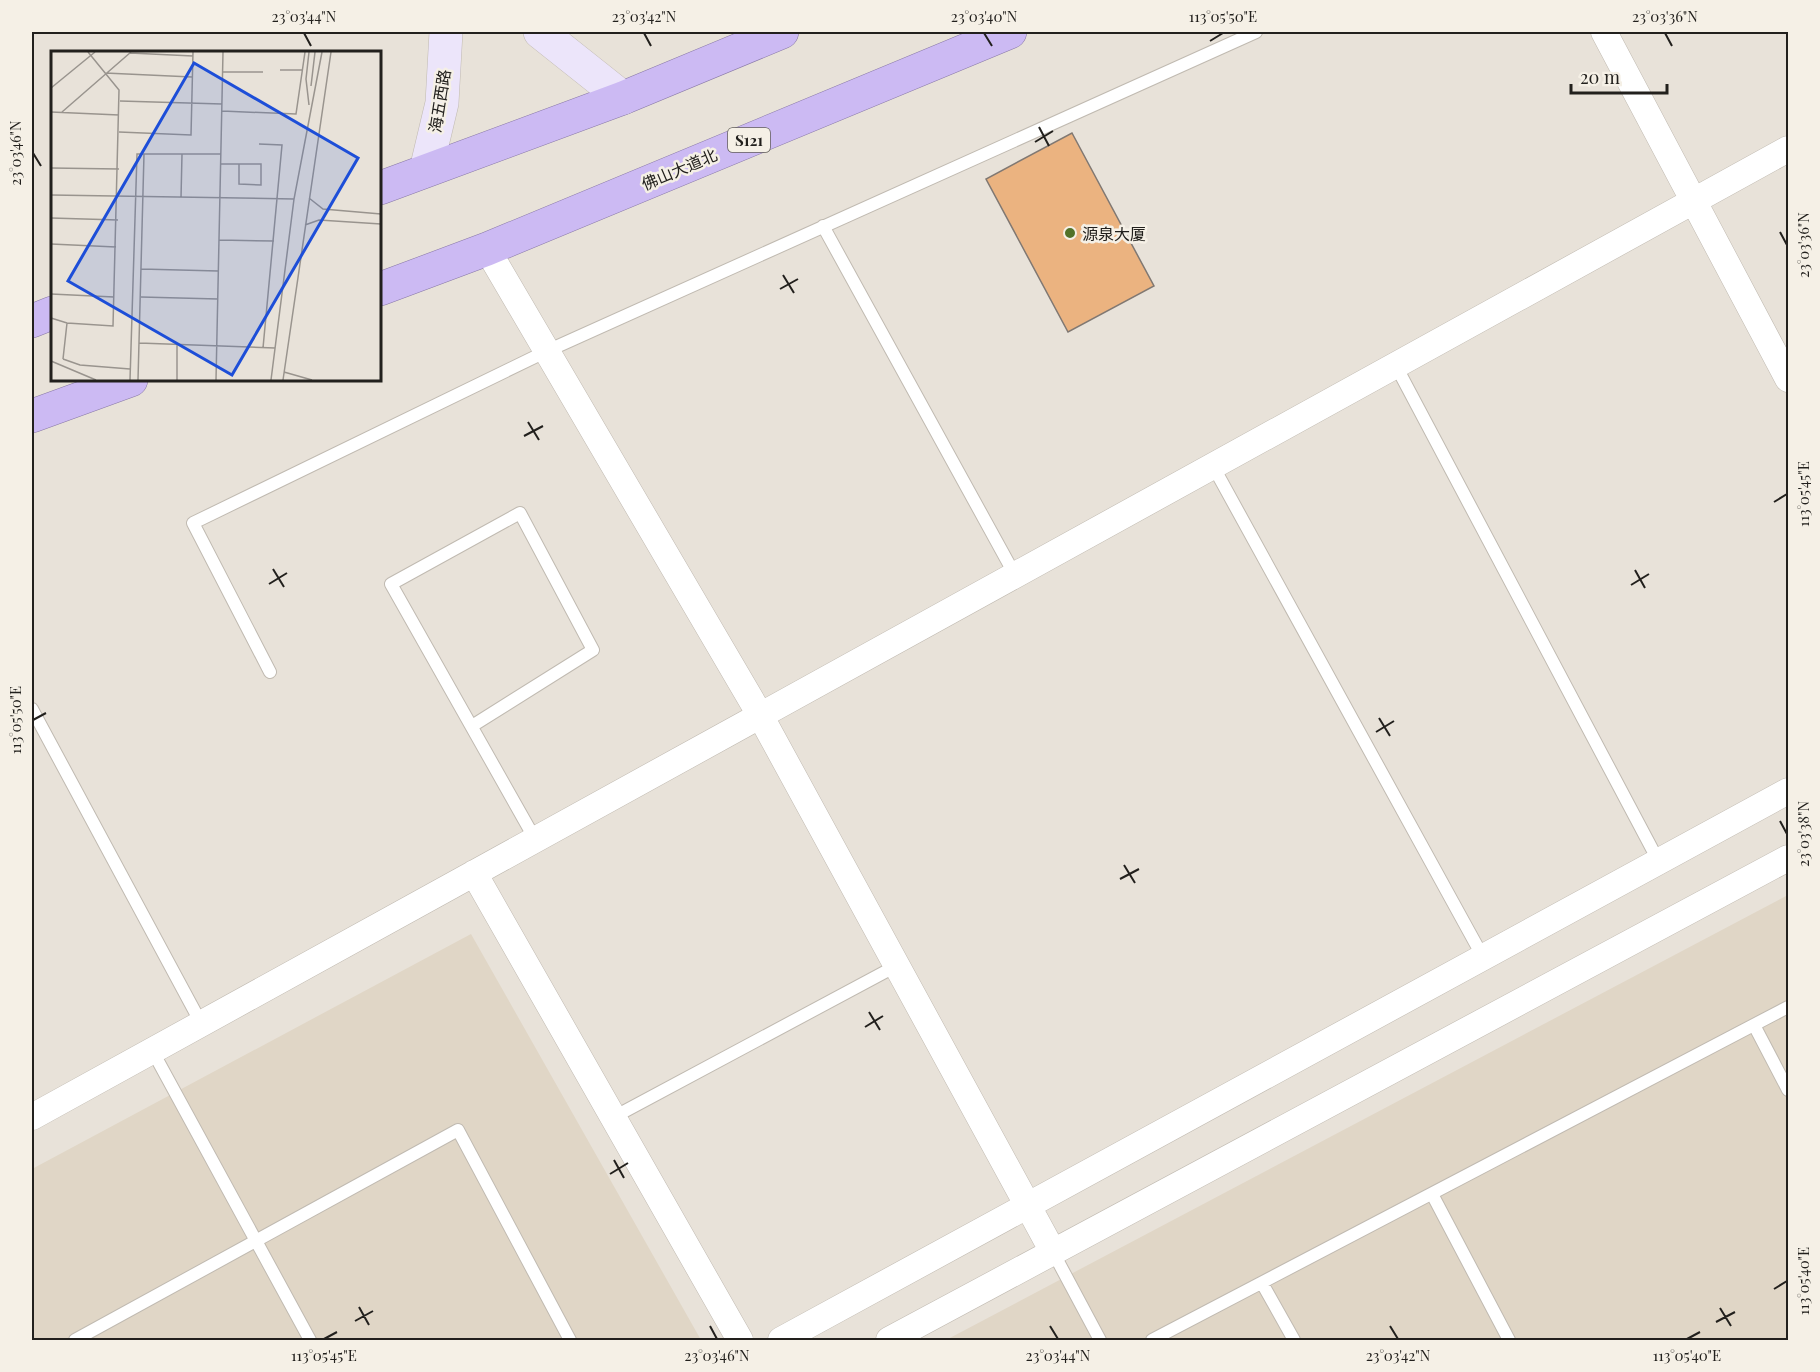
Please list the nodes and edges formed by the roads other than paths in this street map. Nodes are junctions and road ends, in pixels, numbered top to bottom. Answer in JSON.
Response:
{"nodes":[{"id":1,"x":446,"y":32,"type":"edge"},
{"id":2,"x":540,"y":32,"type":"edge"},
{"id":3,"x":782,"y":32,"type":"edge"},
{"id":4,"x":1010,"y":32,"type":"edge"},
{"id":5,"x":1256,"y":32,"type":"edge"},
{"id":6,"x":1604,"y":32,"type":"edge"},
{"id":7,"x":623,"y":98,"type":"junction"},
{"id":8,"x":1788,"y":149,"type":"edge"},
{"id":9,"x":426,"y":170,"type":"junction"},
{"id":10,"x":381,"y":188,"type":"edge"},
{"id":11,"x":1694,"y":201,"type":"junction"},
{"id":12,"x":823,"y":226,"type":"junction"},
{"id":13,"x":488,"y":249,"type":"junction"},
{"id":14,"x":381,"y":289,"type":"edge"},
{"id":15,"x":51,"y":313,"type":"edge"},
{"id":16,"x":32,"y":321,"type":"edge"},
{"id":17,"x":547,"y":351,"type":"junction"},
{"id":18,"x":1396,"y":366,"type":"junction"},
{"id":19,"x":1788,"y":379,"type":"edge"},
{"id":20,"x":128,"y":381,"type":"edge"},
{"id":21,"x":32,"y":416,"type":"edge"},
{"id":22,"x":1213,"y":466,"type":"junction"},
{"id":23,"x":1015,"y":575,"type":"junction"},
{"id":24,"x":270,"y":672,"type":"dead end"},
{"id":25,"x":32,"y":709,"type":"edge"},
{"id":26,"x":760,"y":715,"type":"junction"},
{"id":27,"x":472,"y":726,"type":"junction"},
{"id":28,"x":1788,"y":791,"type":"edge"},
{"id":29,"x":535,"y":839,"type":"junction"},
{"id":30,"x":1788,"y":858,"type":"edge"},
{"id":31,"x":1659,"y":862,"type":"junction"},
{"id":32,"x":474,"y":873,"type":"junction"},
{"id":33,"x":1484,"y":957,"type":"junction"},
{"id":34,"x":896,"y":966,"type":"junction"},
{"id":35,"x":1788,"y":1007,"type":"edge"},
{"id":36,"x":201,"y":1023,"type":"junction"},
{"id":37,"x":1754,"y":1025,"type":"junction"},
{"id":38,"x":152,"y":1050,"type":"junction"},
{"id":39,"x":1788,"y":1090,"type":"edge"},
{"id":40,"x":32,"y":1117,"type":"edge"},
{"id":41,"x":612,"y":1118,"type":"junction"},
{"id":42,"x":1432,"y":1194,"type":"junction"},
{"id":43,"x":1027,"y":1206,"type":"junction"},
{"id":44,"x":256,"y":1241,"type":"junction"},
{"id":45,"x":1053,"y":1252,"type":"junction"},
{"id":46,"x":1262,"y":1283,"type":"junction"},
{"id":47,"x":93,"y":1336,"type":"edge"},
{"id":48,"x":75,"y":1341,"type":"edge"},
{"id":49,"x":310,"y":1341,"type":"edge"},
{"id":50,"x":570,"y":1341,"type":"edge"},
{"id":51,"x":740,"y":1341,"type":"edge"},
{"id":52,"x":781,"y":1341,"type":"edge"},
{"id":53,"x":889,"y":1341,"type":"edge"},
{"id":54,"x":1100,"y":1341,"type":"edge"},
{"id":55,"x":1152,"y":1341,"type":"edge"},
{"id":56,"x":1294,"y":1341,"type":"edge"},
{"id":57,"x":1509,"y":1341,"type":"edge"}],
"edges":[{"from":1,"to":9,"type":"main road","name":"海五西路"},
{"from":2,"to":7,"type":"main road"},
{"from":3,"to":7,"type":"highway"},
{"from":4,"to":13,"type":"highway","name":"佛山大道北","number":"S121"},
{"from":5,"to":12,"type":"lane"},
{"from":6,"to":11,"type":"street"},
{"from":7,"to":9,"type":"highway"},
{"from":8,"to":11,"type":"street"},
{"from":9,"to":10,"type":"highway"},
{"from":11,"to":18,"type":"street"},
{"from":11,"to":19,"type":"street"},
{"from":12,"to":17,"type":"lane"},
{"from":12,"to":23,"type":"lane"},
{"from":13,"to":14,"type":"highway","name":"佛山大道北","number":"S121"},
{"from":13,"to":17,"type":"street"},
{"from":15,"to":16,"type":"highway"},
{"from":17,"to":24,"type":"lane"},
{"from":17,"to":26,"type":"street"},
{"from":18,"to":22,"type":"street"},
{"from":18,"to":31,"type":"lane"},
{"from":20,"to":21,"type":"highway"},
{"from":22,"to":23,"type":"street"},
{"from":22,"to":33,"type":"lane"},
{"from":23,"to":26,"type":"street"},
{"from":25,"to":36,"type":"lane"},
{"from":26,"to":29,"type":"street"},
{"from":26,"to":34,"type":"street"},
{"from":27,"to":27,"type":"lane"},
{"from":27,"to":29,"type":"lane"},
{"from":28,"to":31,"type":"street"},
{"from":29,"to":32,"type":"street"},
{"from":30,"to":45,"type":"street"},
{"from":31,"to":33,"type":"street"},
{"from":32,"to":36,"type":"street"},
{"from":32,"to":41,"type":"street"},
{"from":33,"to":43,"type":"street"},
{"from":34,"to":41,"type":"lane"},
{"from":34,"to":43,"type":"street"},
{"from":35,"to":37,"type":"lane"},
{"from":36,"to":38,"type":"street"},
{"from":37,"to":39,"type":"lane"},
{"from":37,"to":42,"type":"lane"},
{"from":38,"to":40,"type":"street"},
{"from":38,"to":44,"type":"lane"},
{"from":41,"to":51,"type":"street"},
{"from":42,"to":46,"type":"lane"},
{"from":42,"to":57,"type":"lane"},
{"from":43,"to":45,"type":"street"},
{"from":43,"to":52,"type":"street"},
{"from":44,"to":47,"type":"lane"},
{"from":44,"to":49,"type":"lane"},
{"from":44,"to":50,"type":"lane"},
{"from":45,"to":53,"type":"street"},
{"from":45,"to":54,"type":"lane"},
{"from":46,"to":55,"type":"lane"},
{"from":46,"to":56,"type":"lane"},
{"from":47,"to":48,"type":"lane"}]}
